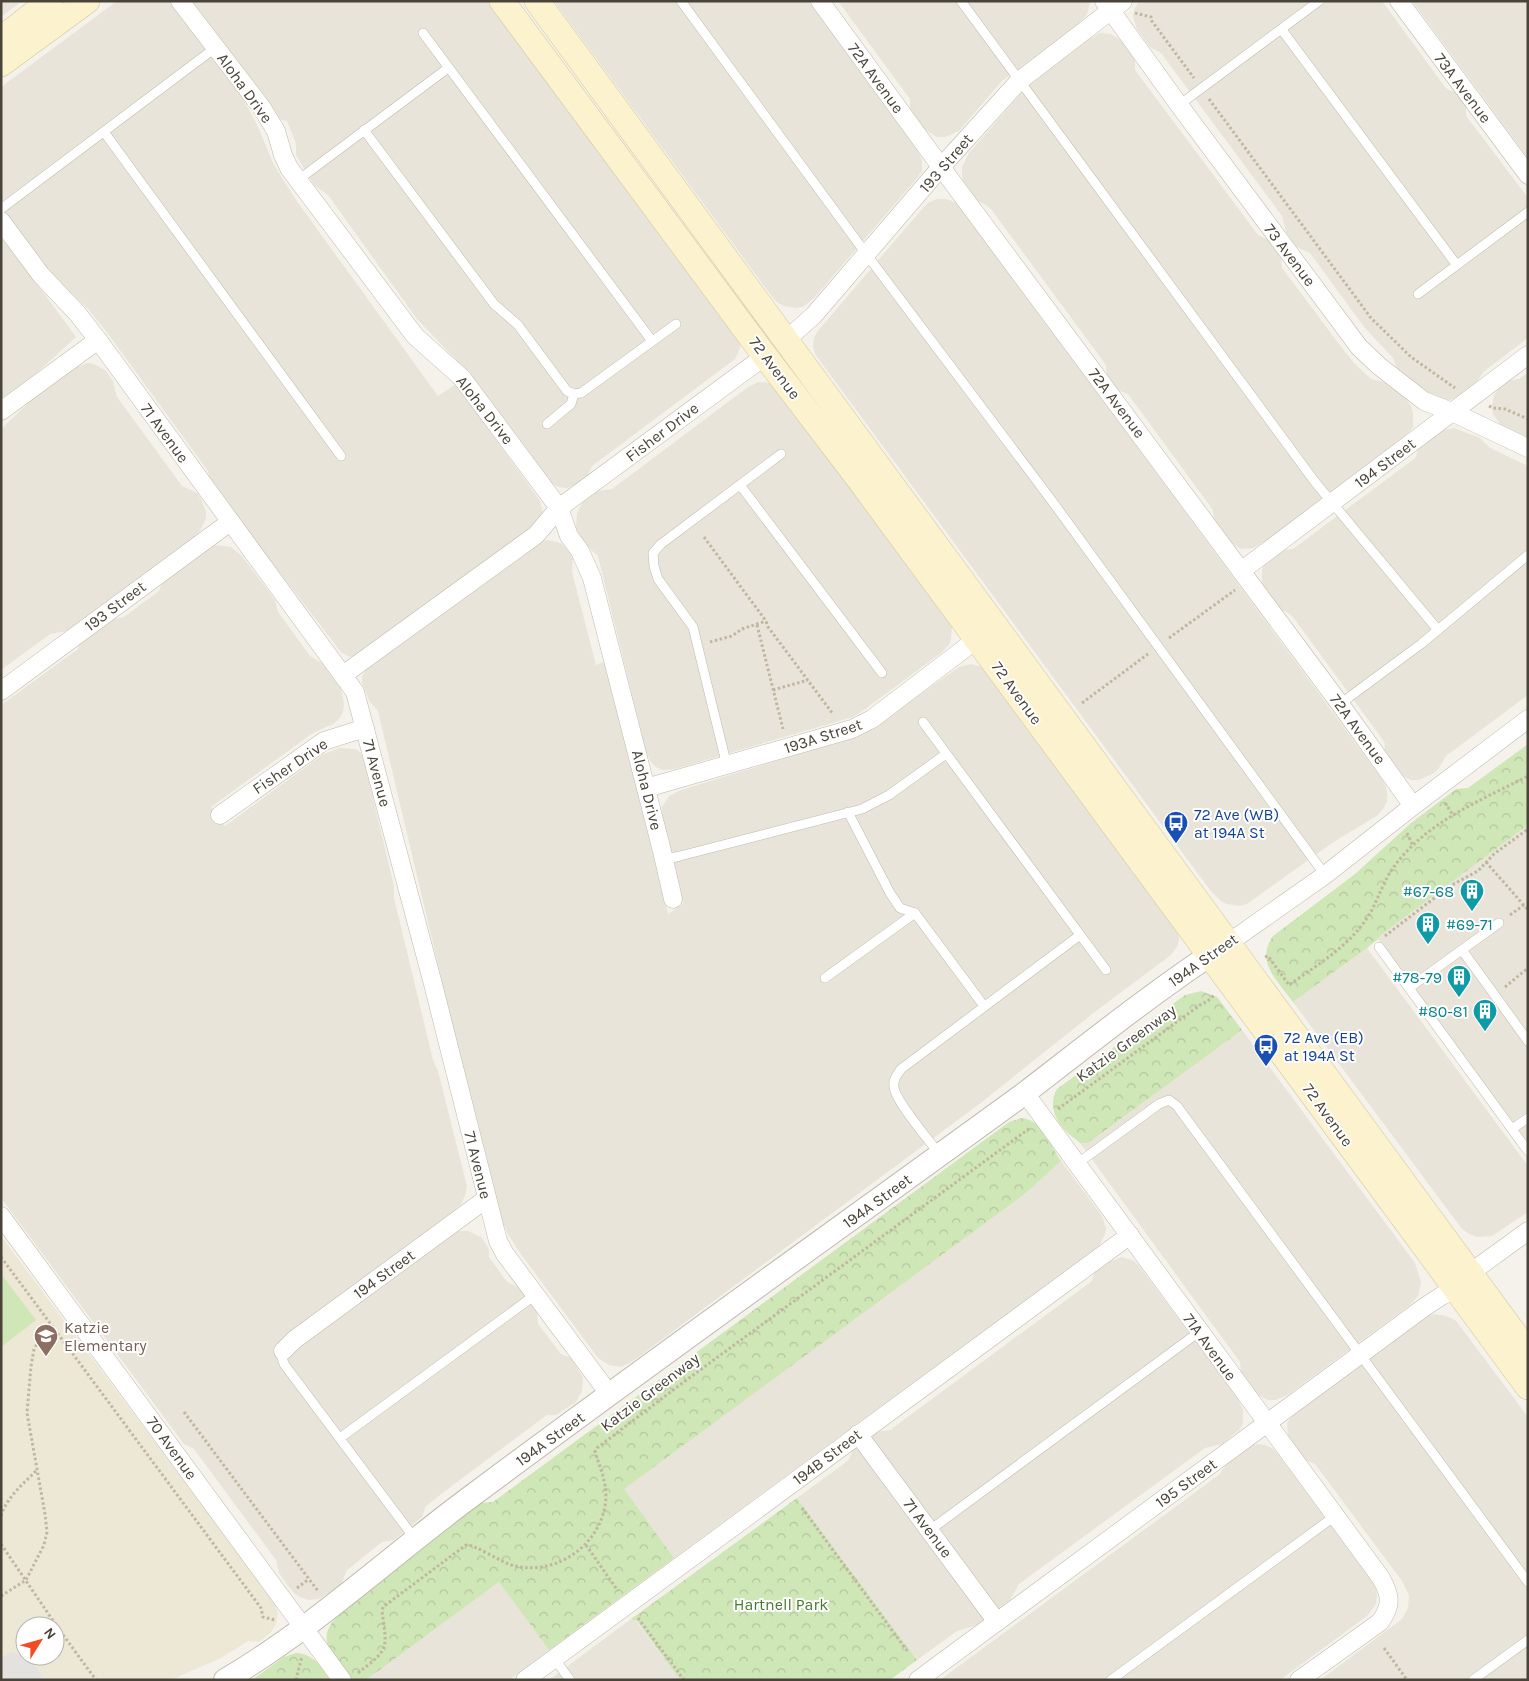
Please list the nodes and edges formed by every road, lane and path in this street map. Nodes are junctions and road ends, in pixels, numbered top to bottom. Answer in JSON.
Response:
{"nodes":[{"id":1,"x":50,"y":1,"type":"edge"},
{"id":2,"x":88,"y":1,"type":"edge"},
{"id":3,"x":180,"y":1,"type":"edge"},
{"id":4,"x":502,"y":1,"type":"edge"},
{"id":5,"x":536,"y":1,"type":"edge"},
{"id":6,"x":681,"y":1,"type":"edge"},
{"id":7,"x":820,"y":1,"type":"edge"},
{"id":8,"x":961,"y":1,"type":"edge"},
{"id":9,"x":1319,"y":1,"type":"edge"},
{"id":10,"x":1399,"y":1,"type":"edge"},
{"id":11,"x":1118,"y":6,"type":"edge"},
{"id":12,"x":1282,"y":30,"type":"junction"},
{"id":13,"x":423,"y":33,"type":"dead end"},
{"id":14,"x":1,"y":39,"type":"edge"},
{"id":15,"x":215,"y":48,"type":"junction"},
{"id":16,"x":1,"y":64,"type":"edge"},
{"id":17,"x":448,"y":68,"type":"junction"},
{"id":18,"x":1018,"y":81,"type":"junction"},
{"id":19,"x":1202,"y":89,"type":"junction"},
{"id":20,"x":1179,"y":106,"type":"junction"},
{"id":21,"x":364,"y":130,"type":"junction"},
{"id":22,"x":104,"y":132,"type":"junction"},
{"id":23,"x":618,"y":157,"type":"junction"},
{"id":24,"x":941,"y":167,"type":"junction"},
{"id":25,"x":1528,"y":175,"type":"edge"},
{"id":26,"x":298,"y":180,"type":"junction"},
{"id":27,"x":1,"y":209,"type":"edge"},
{"id":28,"x":1528,"y":212,"type":"edge"},
{"id":29,"x":1,"y":220,"type":"edge"},
{"id":30,"x":867,"y":255,"type":"junction"},
{"id":31,"x":1456,"y":264,"type":"junction"},
{"id":32,"x":1418,"y":294,"type":"dead end"},
{"id":33,"x":676,"y":324,"type":"dead end"},
{"id":34,"x":98,"y":340,"type":"junction"},
{"id":35,"x":785,"y":341,"type":"junction"},
{"id":36,"x":652,"y":342,"type":"junction"},
{"id":37,"x":1528,"y":355,"type":"edge"},
{"id":38,"x":765,"y":356,"type":"junction"},
{"id":39,"x":1458,"y":390,"type":"dead end"},
{"id":40,"x":574,"y":394,"type":"junction"},
{"id":41,"x":1493,"y":408,"type":"dead end"},
{"id":42,"x":1,"y":411,"type":"edge"},
{"id":43,"x":1452,"y":412,"type":"junction"},
{"id":44,"x":1528,"y":419,"type":"edge"},
{"id":45,"x":547,"y":424,"type":"dead end"},
{"id":46,"x":1528,"y":448,"type":"edge"},
{"id":47,"x":781,"y":454,"type":"dead end"},
{"id":48,"x":341,"y":456,"type":"dead end"},
{"id":49,"x":740,"y":485,"type":"junction"},
{"id":50,"x":1332,"y":502,"type":"junction"},
{"id":51,"x":559,"y":508,"type":"junction"},
{"id":52,"x":915,"y":517,"type":"junction"},
{"id":53,"x":230,"y":522,"type":"junction"},
{"id":54,"x":704,"y":536,"type":"dead end"},
{"id":55,"x":1528,"y":555,"type":"edge"},
{"id":56,"x":1241,"y":571,"type":"junction"},
{"id":57,"x":766,"y":621,"type":"junction"},
{"id":58,"x":757,"y":625,"type":"junction"},
{"id":59,"x":1438,"y":630,"type":"junction"},
{"id":60,"x":977,"y":639,"type":"junction"},
{"id":61,"x":697,"y":645,"type":"junction"},
{"id":62,"x":882,"y":673,"type":"dead end"},
{"id":63,"x":343,"y":675,"type":"junction"},
{"id":64,"x":808,"y":680,"type":"junction"},
{"id":65,"x":773,"y":690,"type":"junction"},
{"id":66,"x":1,"y":691,"type":"edge"},
{"id":67,"x":1340,"y":704,"type":"junction"},
{"id":68,"x":834,"y":714,"type":"dead end"},
{"id":69,"x":1528,"y":719,"type":"edge"},
{"id":70,"x":923,"y":722,"type":"dead end"},
{"id":71,"x":365,"y":728,"type":"junction"},
{"id":72,"x":782,"y":729,"type":"dead end"},
{"id":73,"x":946,"y":754,"type":"junction"},
{"id":74,"x":726,"y":766,"type":"junction"},
{"id":75,"x":1528,"y":776,"type":"edge"},
{"id":76,"x":646,"y":788,"type":"junction"},
{"id":77,"x":1443,"y":801,"type":"dead end"},
{"id":78,"x":1413,"y":806,"type":"junction"},
{"id":79,"x":848,"y":812,"type":"junction"},
{"id":80,"x":220,"y":815,"type":"dead end"},
{"id":81,"x":1453,"y":815,"type":"junction"},
{"id":82,"x":1528,"y":829,"type":"edge"},
{"id":83,"x":1406,"y":830,"type":"dead end"},
{"id":84,"x":1413,"y":846,"type":"junction"},
{"id":85,"x":662,"y":851,"type":"junction"},
{"id":86,"x":1486,"y":862,"type":"junction"},
{"id":87,"x":1324,"y":875,"type":"junction"},
{"id":88,"x":673,"y":899,"type":"dead end"},
{"id":89,"x":1524,"y":906,"type":"junction"},
{"id":90,"x":1528,"y":910,"type":"edge"},
{"id":91,"x":914,"y":913,"type":"junction"},
{"id":92,"x":1499,"y":923,"type":"joint"},
{"id":93,"x":1080,"y":935,"type":"junction"},
{"id":94,"x":1380,"y":943,"type":"joint"},
{"id":95,"x":1218,"y":949,"type":"junction"},
{"id":96,"x":1462,"y":950,"type":"junction"},
{"id":97,"x":1268,"y":956,"type":"dead end"},
{"id":98,"x":1528,"y":968,"type":"edge"},
{"id":99,"x":1106,"y":970,"type":"dead end"},
{"id":100,"x":825,"y":978,"type":"dead end"},
{"id":101,"x":1409,"y":988,"type":"junction"},
{"id":102,"x":1212,"y":996,"type":"dead end"},
{"id":103,"x":1495,"y":996,"type":"junction"},
{"id":104,"x":984,"y":1006,"type":"junction"},
{"id":105,"x":1528,"y":1041,"type":"edge"},
{"id":106,"x":1025,"y":1093,"type":"junction"},
{"id":107,"x":1055,"y":1110,"type":"dead end"},
{"id":108,"x":1528,"y":1118,"type":"edge"},
{"id":109,"x":1036,"y":1124,"type":"dead end"},
{"id":110,"x":1512,"y":1129,"type":"junction"},
{"id":111,"x":1528,"y":1150,"type":"edge"},
{"id":112,"x":940,"y":1155,"type":"junction"},
{"id":113,"x":1078,"y":1163,"type":"junction"},
{"id":114,"x":486,"y":1199,"type":"junction"},
{"id":115,"x":1,"y":1216,"type":"edge"},
{"id":116,"x":1528,"y":1231,"type":"edge"},
{"id":117,"x":1130,"y":1235,"type":"junction"},
{"id":118,"x":1,"y":1257,"type":"edge"},
{"id":119,"x":1463,"y":1282,"type":"junction"},
{"id":120,"x":535,"y":1295,"type":"junction"},
{"id":121,"x":53,"y":1327,"type":"junction"},
{"id":122,"x":1199,"y":1332,"type":"junction"},
{"id":123,"x":283,"y":1351,"type":"joint"},
{"id":124,"x":1528,"y":1352,"type":"edge"},
{"id":125,"x":1360,"y":1353,"type":"junction"},
{"id":126,"x":1528,"y":1369,"type":"edge"},
{"id":127,"x":1528,"y":1387,"type":"edge"},
{"id":128,"x":610,"y":1395,"type":"junction"},
{"id":129,"x":184,"y":1412,"type":"dead end"},
{"id":130,"x":1266,"y":1423,"type":"junction"},
{"id":131,"x":858,"y":1434,"type":"junction"},
{"id":132,"x":340,"y":1438,"type":"junction"},
{"id":133,"x":37,"y":1471,"type":"junction"},
{"id":134,"x":802,"y":1508,"type":"dead end"},
{"id":135,"x":1,"y":1516,"type":"edge"},
{"id":136,"x":1335,"y":1516,"type":"junction"},
{"id":137,"x":930,"y":1530,"type":"junction"},
{"id":138,"x":415,"y":1540,"type":"junction"},
{"id":139,"x":1,"y":1544,"type":"edge"},
{"id":140,"x":586,"y":1545,"type":"junction"},
{"id":141,"x":309,"y":1579,"type":"junction"},
{"id":142,"x":26,"y":1580,"type":"junction"},
{"id":143,"x":1528,"y":1582,"type":"edge"},
{"id":144,"x":294,"y":1590,"type":"dead end"},
{"id":145,"x":321,"y":1595,"type":"dead end"},
{"id":146,"x":1,"y":1596,"type":"edge"},
{"id":147,"x":628,"y":1604,"type":"junction"},
{"id":148,"x":276,"y":1620,"type":"dead end"},
{"id":149,"x":997,"y":1622,"type":"junction"},
{"id":150,"x":304,"y":1627,"type":"junction"},
{"id":151,"x":1528,"y":1640,"type":"edge"},
{"id":152,"x":1384,"y":1648,"type":"dead end"},
{"id":153,"x":908,"y":1652,"type":"dead end"},
{"id":154,"x":303,"y":1655,"type":"dead end"},
{"id":155,"x":554,"y":1658,"type":"junction"},
{"id":156,"x":348,"y":1678,"type":"edge"},
{"id":157,"x":96,"y":1680,"type":"edge"},
{"id":158,"x":225,"y":1680,"type":"edge"},
{"id":159,"x":296,"y":1680,"type":"edge"},
{"id":160,"x":525,"y":1680,"type":"edge"},
{"id":161,"x":570,"y":1680,"type":"edge"},
{"id":162,"x":684,"y":1680,"type":"edge"},
{"id":163,"x":918,"y":1680,"type":"edge"},
{"id":164,"x":1111,"y":1680,"type":"edge"},
{"id":165,"x":1299,"y":1680,"type":"edge"},
{"id":166,"x":1407,"y":1680,"type":"edge"},
{"id":167,"x":1473,"y":1680,"type":"edge"}],
"edges":[{"from":1,"to":14,"type":"main road"},
{"from":2,"to":16,"type":"main road"},
{"from":3,"to":15,"type":"street","name":"Aloha Drive"},
{"from":4,"to":23,"type":"main road","name":"72 Avenue"},
{"from":5,"to":35,"type":"main road","name":"72 Avenue"},
{"from":6,"to":30,"type":"lane"},
{"from":7,"to":24,"type":"street","name":"72A Avenue"},
{"from":8,"to":18,"type":"lane"},
{"from":9,"to":12,"type":"lane"},
{"from":10,"to":25,"type":"street","name":"73A Avenue"},
{"from":11,"to":18,"type":"street","name":"193 Street"},
{"from":11,"to":19,"type":"path"},
{"from":11,"to":20,"type":"street","name":"73 Avenue"},
{"from":12,"to":19,"type":"lane"},
{"from":12,"to":31,"type":"lane"},
{"from":13,"to":17,"type":"lane"},
{"from":15,"to":22,"type":"lane"},
{"from":15,"to":26,"type":"street","name":"Aloha Drive"},
{"from":17,"to":21,"type":"lane"},
{"from":17,"to":36,"type":"lane"},
{"from":18,"to":24,"type":"street","name":"193 Street"},
{"from":18,"to":50,"type":"lane"},
{"from":19,"to":20,"type":"lane"},
{"from":19,"to":39,"type":"path"},
{"from":20,"to":43,"type":"street","name":"73 Avenue"},
{"from":21,"to":26,"type":"lane"},
{"from":21,"to":40,"type":"lane"},
{"from":22,"to":27,"type":"lane"},
{"from":22,"to":48,"type":"lane"},
{"from":23,"to":35,"type":"main road"},
{"from":23,"to":38,"type":"main road","name":"72 Avenue"},
{"from":24,"to":30,"type":"street","name":"193 Street"},
{"from":24,"to":56,"type":"street","name":"72A Avenue"},
{"from":26,"to":51,"type":"street","name":"Aloha Drive"},
{"from":28,"to":31,"type":"lane"},
{"from":29,"to":34,"type":"street","name":"71 Avenue"},
{"from":30,"to":35,"type":"street","name":"193 Street"},
{"from":30,"to":87,"type":"lane"},
{"from":31,"to":32,"type":"lane"},
{"from":33,"to":36,"type":"lane"},
{"from":34,"to":42,"type":"street"},
{"from":34,"to":53,"type":"street","name":"71 Avenue"},
{"from":35,"to":52,"type":"main road","name":"72 Avenue"},
{"from":36,"to":40,"type":"lane"},
{"from":37,"to":43,"type":"street","name":"194 Street"},
{"from":38,"to":51,"type":"street","name":"Fisher Drive"},
{"from":38,"to":52,"type":"main road"},
{"from":38,"to":60,"type":"main road","name":"72 Avenue"},
{"from":40,"to":45,"type":"lane"},
{"from":41,"to":44,"type":"path"},
{"from":43,"to":46,"type":"street","name":"73 Avenue"},
{"from":43,"to":50,"type":"street","name":"194 Street"},
{"from":47,"to":49,"type":"lane"},
{"from":49,"to":61,"type":"lane"},
{"from":49,"to":62,"type":"lane"},
{"from":50,"to":56,"type":"street","name":"194 Street"},
{"from":50,"to":59,"type":"lane"},
{"from":51,"to":63,"type":"street","name":"Fisher Drive"},
{"from":51,"to":76,"type":"street","name":"Aloha Drive"},
{"from":52,"to":95,"type":"main road","name":"72 Avenue"},
{"from":53,"to":63,"type":"street","name":"71 Avenue"},
{"from":53,"to":66,"type":"street","name":"193 Street"},
{"from":54,"to":57,"type":"path"},
{"from":55,"to":59,"type":"lane"},
{"from":56,"to":67,"type":"street","name":"72A Avenue"},
{"from":57,"to":58,"type":"path"},
{"from":57,"to":64,"type":"path"},
{"from":58,"to":61,"type":"path"},
{"from":58,"to":65,"type":"path"},
{"from":59,"to":67,"type":"lane"},
{"from":60,"to":74,"type":"street","name":"193A Street"},
{"from":60,"to":95,"type":"main road","name":"72 Avenue"},
{"from":61,"to":74,"type":"lane"},
{"from":63,"to":71,"type":"street","name":"71 Avenue"},
{"from":64,"to":65,"type":"path"},
{"from":64,"to":68,"type":"path"},
{"from":65,"to":72,"type":"path"},
{"from":67,"to":78,"type":"street","name":"72A Avenue"},
{"from":69,"to":78,"type":"street","name":"194A Street"},
{"from":70,"to":73,"type":"lane"},
{"from":71,"to":80,"type":"street","name":"Fisher Drive"},
{"from":71,"to":114,"type":"street","name":"71 Avenue"},
{"from":73,"to":79,"type":"lane"},
{"from":73,"to":93,"type":"lane"},
{"from":74,"to":76,"type":"street","name":"193A Street"},
{"from":75,"to":81,"type":"path"},
{"from":76,"to":85,"type":"street","name":"Aloha Drive"},
{"from":77,"to":81,"type":"path"},
{"from":78,"to":87,"type":"street","name":"194A Street"},
{"from":79,"to":85,"type":"lane"},
{"from":79,"to":91,"type":"lane"},
{"from":81,"to":84,"type":"path"},
{"from":82,"to":86,"type":"path"},
{"from":83,"to":84,"type":"path"},
{"from":84,"to":97,"type":"path"},
{"from":85,"to":88,"type":"street","name":"Aloha Drive"},
{"from":86,"to":89,"type":"path"},
{"from":86,"to":94,"type":"path"},
{"from":87,"to":95,"type":"street","name":"194A Street"},
{"from":89,"to":90,"type":"path"},
{"from":89,"to":92,"type":"path"},
{"from":91,"to":100,"type":"lane"},
{"from":91,"to":104,"type":"lane"},
{"from":92,"to":96,"type":"lane"},
{"from":93,"to":99,"type":"lane"},
{"from":93,"to":104,"type":"lane"},
{"from":94,"to":101,"type":"lane"},
{"from":95,"to":106,"type":"street","name":"194A Street"},
{"from":95,"to":119,"type":"main road","name":"72 Avenue"},
{"from":96,"to":101,"type":"lane"},
{"from":96,"to":103,"type":"lane"},
{"from":98,"to":103,"type":"path"},
{"from":101,"to":110,"type":"lane"},
{"from":102,"to":107,"type":"path","name":"Katzie Greenway"},
{"from":103,"to":105,"type":"lane"},
{"from":104,"to":112,"type":"lane"},
{"from":106,"to":112,"type":"street","name":"194A Street"},
{"from":106,"to":113,"type":"street","name":"71A Avenue"},
{"from":108,"to":110,"type":"lane"},
{"from":109,"to":140,"type":"path","name":"Katzie Greenway"},
{"from":110,"to":111,"type":"lane"},
{"from":112,"to":128,"type":"street","name":"194A Street"},
{"from":113,"to":117,"type":"street","name":"71A Avenue"},
{"from":113,"to":125,"type":"lane"},
{"from":114,"to":120,"type":"street","name":"71 Avenue"},
{"from":114,"to":123,"type":"street","name":"194 Street"},
{"from":115,"to":150,"type":"street","name":"70 Avenue"},
{"from":116,"to":119,"type":"street","name":"195 Street"},
{"from":117,"to":122,"type":"street","name":"71A Avenue"},
{"from":117,"to":131,"type":"street","name":"194B Street"},
{"from":118,"to":121,"type":"path"},
{"from":119,"to":124,"type":"main road","name":"72 Avenue"},
{"from":119,"to":125,"type":"street","name":"195 Street"},
{"from":119,"to":126,"type":"main road"},
{"from":119,"to":127,"type":"main road","name":"72 Avenue"},
{"from":120,"to":128,"type":"street","name":"71 Avenue"},
{"from":120,"to":132,"type":"lane"},
{"from":121,"to":133,"type":"path"},
{"from":121,"to":148,"type":"path"},
{"from":122,"to":130,"type":"street","name":"71A Avenue"},
{"from":122,"to":137,"type":"lane"},
{"from":123,"to":132,"type":"lane"},
{"from":125,"to":130,"type":"street","name":"195 Street"},
{"from":125,"to":143,"type":"lane"},
{"from":128,"to":138,"type":"street","name":"194A Street"},
{"from":129,"to":141,"type":"path"},
{"from":130,"to":136,"type":"street","name":"71A Avenue"},
{"from":130,"to":149,"type":"street","name":"195 Street"},
{"from":131,"to":137,"type":"street","name":"71 Avenue"},
{"from":131,"to":147,"type":"street","name":"194B Street"},
{"from":132,"to":138,"type":"lane"},
{"from":133,"to":135,"type":"path"},
{"from":133,"to":142,"type":"path"},
{"from":134,"to":153,"type":"path"},
{"from":136,"to":164,"type":"lane"},
{"from":136,"to":165,"type":"street","name":"71A Avenue"},
{"from":137,"to":149,"type":"street","name":"71 Avenue"},
{"from":138,"to":150,"type":"street","name":"194A Street"},
{"from":139,"to":142,"type":"path"},
{"from":140,"to":147,"type":"path"},
{"from":140,"to":156,"type":"path","name":"Katzie Greenway"},
{"from":141,"to":144,"type":"path"},
{"from":141,"to":145,"type":"path"},
{"from":142,"to":146,"type":"path"},
{"from":142,"to":157,"type":"path"},
{"from":147,"to":155,"type":"street","name":"194B Street"},
{"from":147,"to":162,"type":"path"},
{"from":149,"to":163,"type":"street","name":"195 Street"},
{"from":150,"to":156,"type":"street","name":"70 Avenue"},
{"from":150,"to":158,"type":"street","name":"194A Street"},
{"from":151,"to":167,"type":"lane"},
{"from":152,"to":166,"type":"path"},
{"from":154,"to":159,"type":"path"},
{"from":155,"to":160,"type":"street","name":"194B Street"},
{"from":155,"to":161,"type":"lane"}]}
